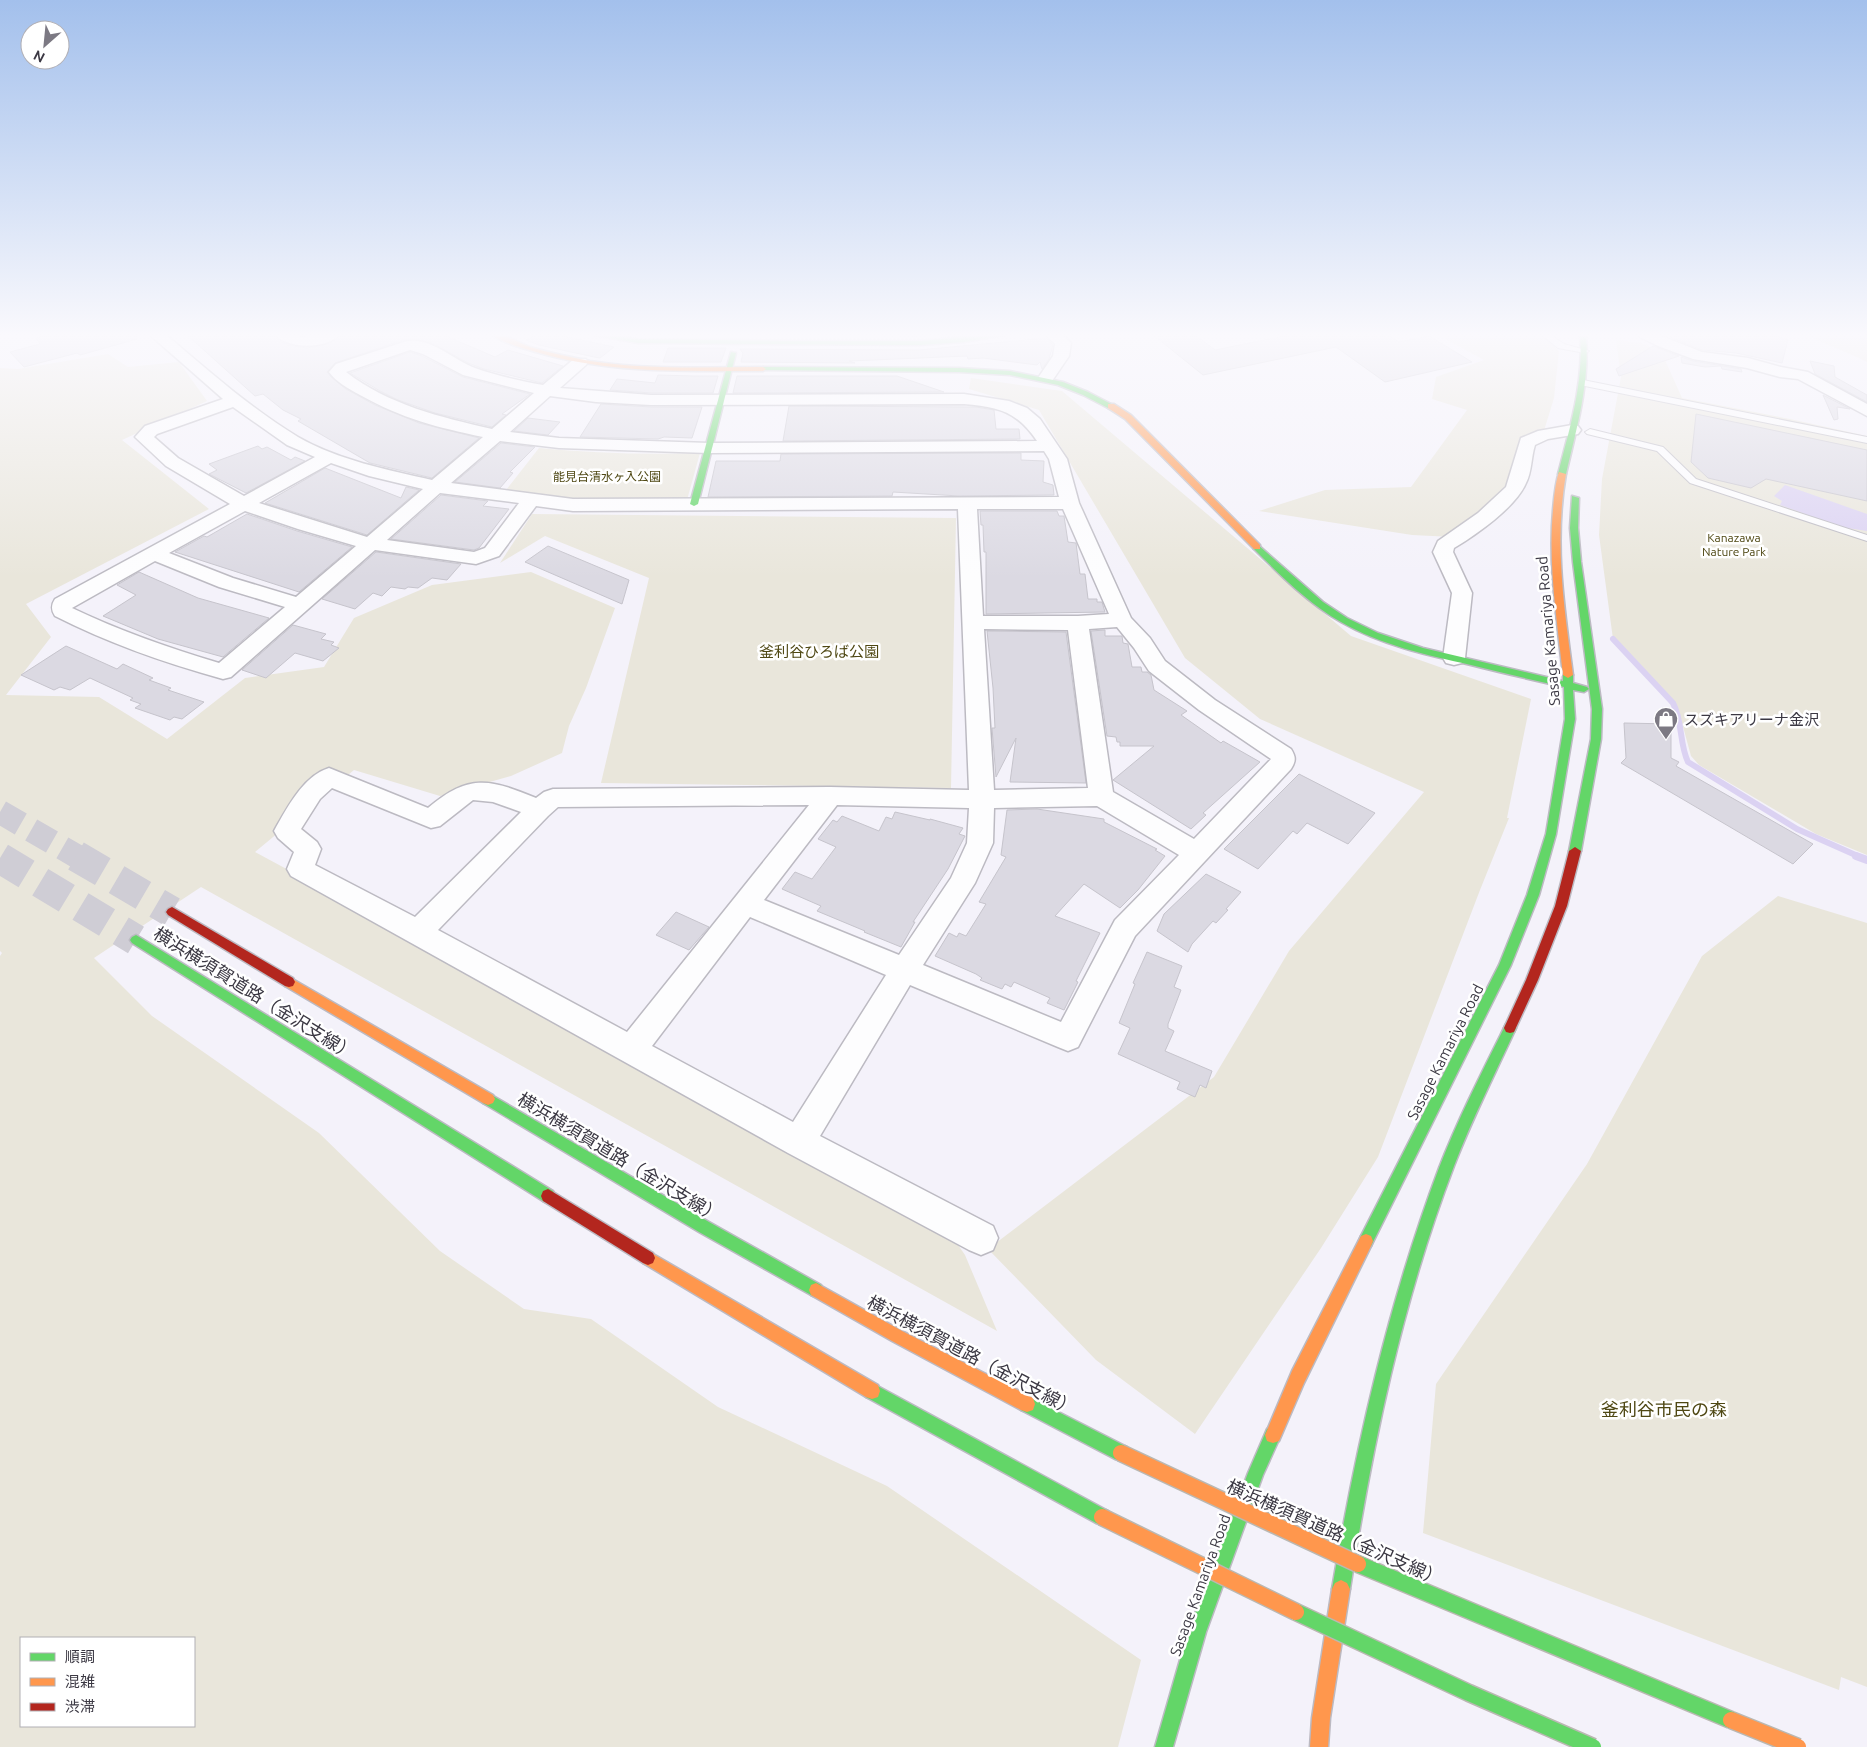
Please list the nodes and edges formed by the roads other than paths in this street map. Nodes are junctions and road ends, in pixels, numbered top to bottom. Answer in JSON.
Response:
{"nodes":[{"id":1,"x":193,"y":416,"type":"edge"},
{"id":2,"x":256,"y":416,"type":"edge"},
{"id":3,"x":417,"y":416,"type":"edge"},
{"id":4,"x":517,"y":416,"type":"edge"},
{"id":5,"x":718,"y":416,"type":"edge"},
{"id":6,"x":1025,"y":416,"type":"edge"},
{"id":7,"x":1127,"y":416,"type":"edge"},
{"id":8,"x":1585,"y":416,"type":"edge"},
{"id":9,"x":1746,"y":416,"type":"edge"},
{"id":10,"x":1585,"y":431,"type":"junction"},
{"id":11,"x":496,"y":434,"type":"junction"},
{"id":12,"x":1867,"y":440,"type":"edge"},
{"id":13,"x":1050,"y":446,"type":"junction"},
{"id":14,"x":709,"y":448,"type":"junction"},
{"id":15,"x":329,"y":457,"type":"junction"},
{"id":16,"x":437,"y":487,"type":"junction"},
{"id":17,"x":1575,"y":488,"type":"dead end"},
{"id":18,"x":531,"y":500,"type":"junction"},
{"id":19,"x":967,"y":503,"type":"junction"},
{"id":20,"x":1070,"y":503,"type":"junction"},
{"id":21,"x":244,"y":504,"type":"junction"},
{"id":22,"x":694,"y":504,"type":"junction"},
{"id":23,"x":1867,"y":538,"type":"edge"},
{"id":24,"x":371,"y":544,"type":"junction"},
{"id":25,"x":153,"y":553,"type":"junction"},
{"id":26,"x":302,"y":605,"type":"junction"},
{"id":27,"x":1122,"y":620,"type":"junction"},
{"id":28,"x":972,"y":622,"type":"junction"},
{"id":29,"x":1078,"y":623,"type":"junction"},
{"id":30,"x":1454,"y":658,"type":"junction"},
{"id":31,"x":1569,"y":685,"type":"junction"},
{"id":32,"x":1595,"y":692,"type":"junction"},
{"id":33,"x":830,"y":796,"type":"junction"},
{"id":34,"x":1100,"y":797,"type":"junction"},
{"id":35,"x":982,"y":799,"type":"junction"},
{"id":36,"x":539,"y":809,"type":"junction"},
{"id":37,"x":1197,"y":852,"type":"junction"},
{"id":38,"x":746,"y":904,"type":"junction"},
{"id":39,"x":172,"y":912,"type":"tunnel mouth"},
{"id":40,"x":418,"y":932,"type":"junction"},
{"id":41,"x":136,"y":940,"type":"tunnel mouth"},
{"id":42,"x":905,"y":969,"type":"junction"},
{"id":43,"x":632,"y":1049,"type":"junction"},
{"id":44,"x":800,"y":1142,"type":"junction"},
{"id":45,"x":981,"y":1238,"type":"dead end"},
{"id":46,"x":1164,"y":1747,"type":"edge"},
{"id":47,"x":1319,"y":1747,"type":"edge"},
{"id":48,"x":1593,"y":1747,"type":"edge"},
{"id":49,"x":1798,"y":1747,"type":"edge"}],
"edges":[{"from":1,"to":21,"type":"street"},
{"from":2,"to":15,"type":"street"},
{"from":3,"to":11,"type":"street"},
{"from":4,"to":11,"type":"street"},
{"from":5,"to":14,"type":"main road"},
{"from":6,"to":13,"type":"street"},
{"from":7,"to":30,"type":"main road"},
{"from":8,"to":10,"type":"main road","name":"Sasage Kamariya Road"},
{"from":9,"to":12,"type":"lane"},
{"from":10,"to":23,"type":"lane"},
{"from":10,"to":30,"type":"street"},
{"from":10,"to":31,"type":"main road","name":"Sasage Kamariya Road"},
{"from":11,"to":14,"type":"street"},
{"from":11,"to":16,"type":"street"},
{"from":13,"to":14,"type":"street"},
{"from":13,"to":20,"type":"street"},
{"from":14,"to":22,"type":"main road"},
{"from":15,"to":16,"type":"street"},
{"from":15,"to":21,"type":"street"},
{"from":16,"to":18,"type":"street"},
{"from":16,"to":24,"type":"street"},
{"from":17,"to":32,"type":"main road"},
{"from":18,"to":22,"type":"street"},
{"from":18,"to":24,"type":"street"},
{"from":19,"to":20,"type":"street"},
{"from":19,"to":22,"type":"street"},
{"from":19,"to":28,"type":"street"},
{"from":20,"to":27,"type":"street"},
{"from":21,"to":24,"type":"street"},
{"from":21,"to":25,"type":"street"},
{"from":24,"to":26,"type":"street"},
{"from":25,"to":26,"type":"street"},
{"from":25,"to":26,"type":"street"},
{"from":27,"to":29,"type":"street"},
{"from":27,"to":37,"type":"street"},
{"from":28,"to":29,"type":"street"},
{"from":28,"to":35,"type":"street"},
{"from":29,"to":34,"type":"street"},
{"from":30,"to":31,"type":"main road"},
{"from":31,"to":32,"type":"main road"},
{"from":31,"to":46,"type":"main road","name":"Sasage Kamariya Road"},
{"from":32,"to":47,"type":"main road"},
{"from":33,"to":35,"type":"street"},
{"from":33,"to":36,"type":"street"},
{"from":33,"to":38,"type":"street"},
{"from":34,"to":35,"type":"street"},
{"from":34,"to":37,"type":"street"},
{"from":35,"to":42,"type":"street"},
{"from":36,"to":40,"type":"street"},
{"from":36,"to":40,"type":"street"},
{"from":37,"to":42,"type":"street"},
{"from":38,"to":42,"type":"street"},
{"from":38,"to":43,"type":"street"},
{"from":39,"to":49,"type":"main road","name":"横浜横須賀道路（金沢支線）","bridge":true},
{"from":40,"to":43,"type":"street"},
{"from":41,"to":48,"type":"main road","name":"横浜横須賀道路（金沢支線）","bridge":true},
{"from":42,"to":44,"type":"street"},
{"from":43,"to":44,"type":"street"},
{"from":44,"to":45,"type":"street"}]}
